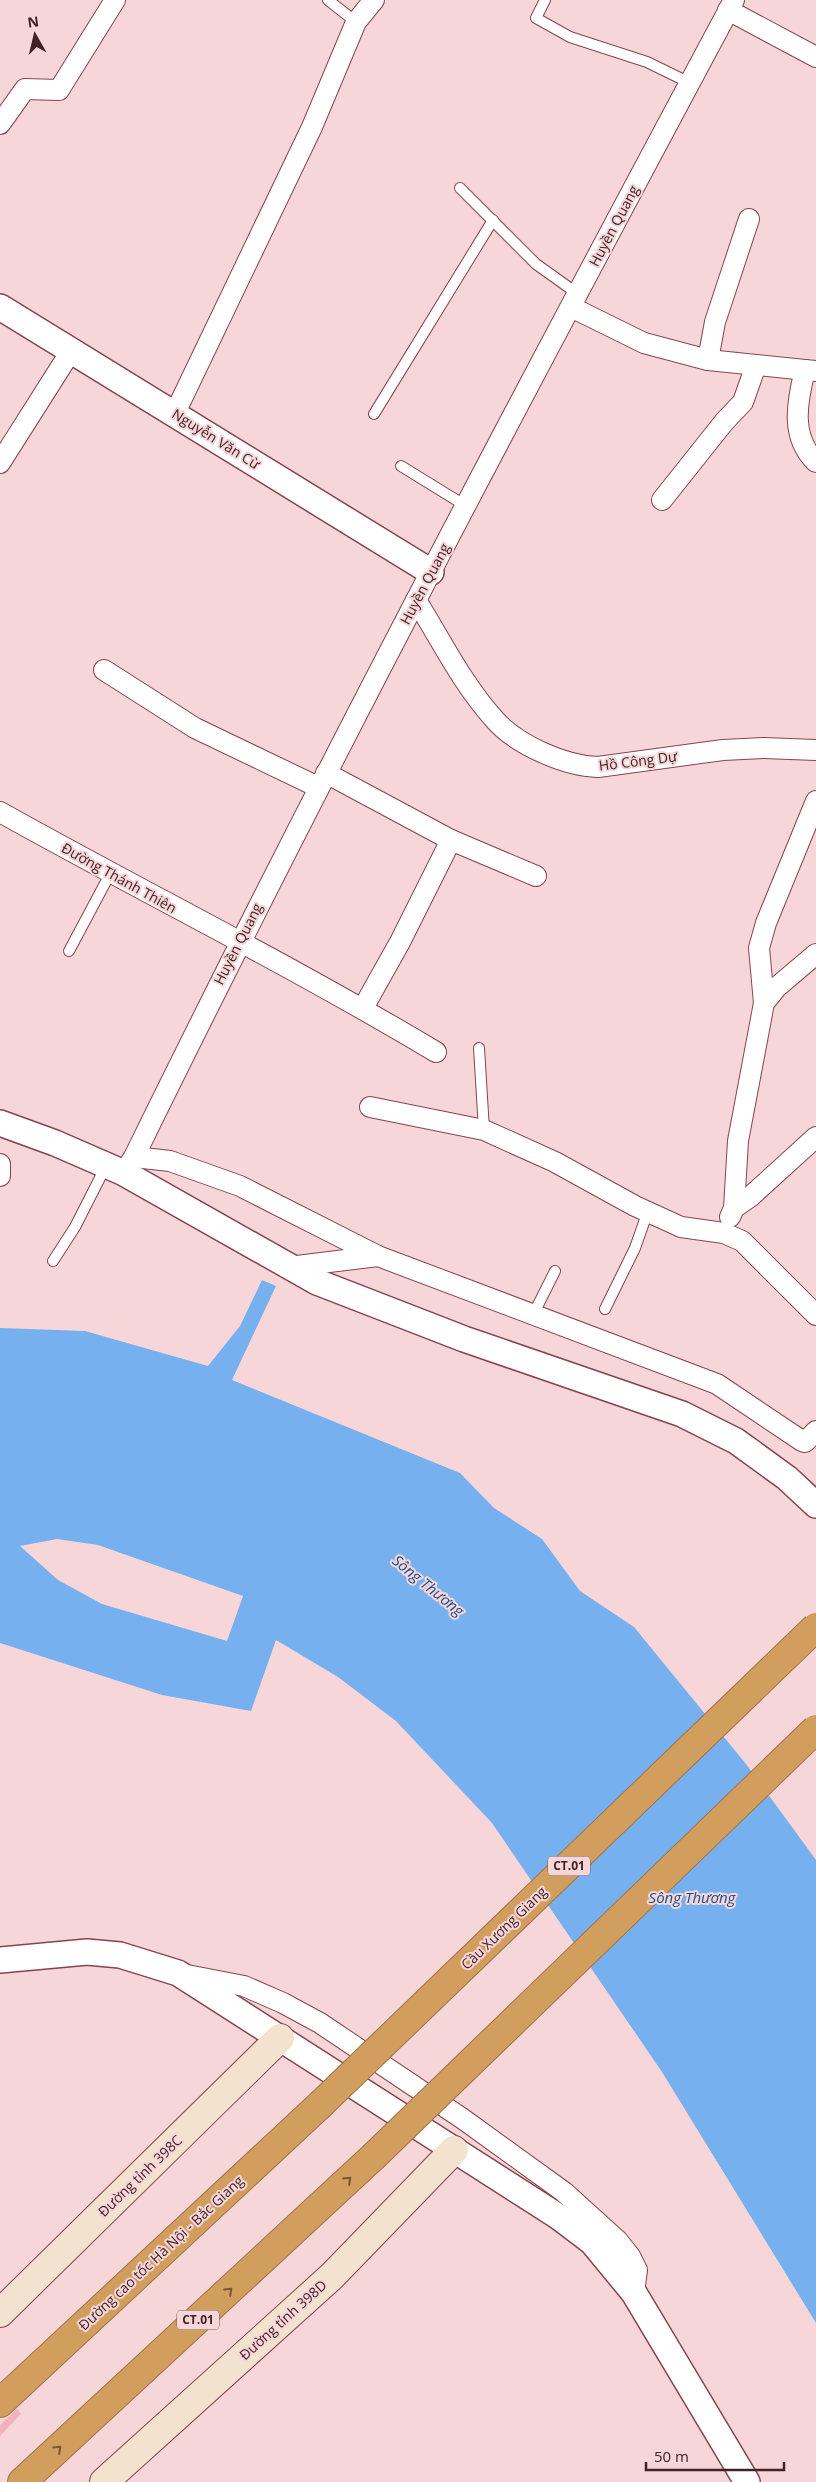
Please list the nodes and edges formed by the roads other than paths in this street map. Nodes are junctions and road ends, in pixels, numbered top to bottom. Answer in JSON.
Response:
{"nodes":[{"id":1,"x":115,"y":0,"type":"edge"},
{"id":2,"x":328,"y":0,"type":"edge"},
{"id":3,"x":374,"y":0,"type":"edge"},
{"id":4,"x":546,"y":0,"type":"edge"},
{"id":5,"x":731,"y":5,"type":"edge"},
{"id":6,"x":356,"y":22,"type":"junction"},
{"id":7,"x":816,"y":57,"type":"edge"},
{"id":8,"x":690,"y":83,"type":"junction"},
{"id":9,"x":0,"y":124,"type":"edge"},
{"id":10,"x":460,"y":188,"type":"dead end"},
{"id":11,"x":749,"y":219,"type":"dead end"},
{"id":12,"x":493,"y":220,"type":"junction"},
{"id":13,"x":574,"y":301,"type":"junction"},
{"id":14,"x":0,"y":307,"type":"edge"},
{"id":15,"x":71,"y":351,"type":"junction"},
{"id":16,"x":708,"y":360,"type":"junction"},
{"id":17,"x":756,"y":365,"type":"junction"},
{"id":18,"x":811,"y":371,"type":"edge"},
{"id":19,"x":175,"y":413,"type":"junction"},
{"id":20,"x":374,"y":414,"type":"dead end"},
{"id":21,"x":816,"y":462,"type":"edge"},
{"id":22,"x":0,"y":463,"type":"edge"},
{"id":23,"x":401,"y":466,"type":"dead end"},
{"id":24,"x":662,"y":500,"type":"dead end"},
{"id":25,"x":466,"y":506,"type":"junction"},
{"id":26,"x":431,"y":572,"type":"junction"},
{"id":27,"x":416,"y":600,"type":"junction"},
{"id":28,"x":104,"y":670,"type":"dead end"},
{"id":29,"x":816,"y":750,"type":"edge"},
{"id":30,"x":322,"y":780,"type":"junction"},
{"id":31,"x":816,"y":801,"type":"edge"},
{"id":32,"x":0,"y":812,"type":"edge"},
{"id":33,"x":451,"y":840,"type":"junction"},
{"id":34,"x":110,"y":874,"type":"junction"},
{"id":35,"x":536,"y":876,"type":"dead end"},
{"id":36,"x":239,"y":942,"type":"junction"},
{"id":37,"x":69,"y":951,"type":"dead end"},
{"id":38,"x":816,"y":954,"type":"edge"},
{"id":39,"x":764,"y":1002,"type":"junction"},
{"id":40,"x":363,"y":1008,"type":"junction"},
{"id":41,"x":479,"y":1048,"type":"dead end"},
{"id":42,"x":436,"y":1052,"type":"dead end"},
{"id":43,"x":370,"y":1107,"type":"dead end"},
{"id":44,"x":0,"y":1123,"type":"edge"},
{"id":45,"x":484,"y":1130,"type":"junction"},
{"id":46,"x":816,"y":1137,"type":"edge"},
{"id":47,"x":0,"y":1164,"type":"edge"},
{"id":48,"x":121,"y":1165,"type":"junction"},
{"id":49,"x":0,"y":1176,"type":"edge"},
{"id":50,"x":734,"y":1208,"type":"junction"},
{"id":51,"x":648,"y":1212,"type":"junction"},
{"id":52,"x":724,"y":1233,"type":"junction"},
{"id":53,"x":378,"y":1256,"type":"junction"},
{"id":54,"x":53,"y":1261,"type":"dead end"},
{"id":55,"x":289,"y":1267,"type":"junction"},
{"id":56,"x":555,"y":1271,"type":"dead end"},
{"id":57,"x":606,"y":1309,"type":"dead end"},
{"id":58,"x":532,"y":1315,"type":"junction"},
{"id":59,"x":816,"y":1315,"type":"edge"},
{"id":60,"x":810,"y":1437,"type":"edge"},
{"id":61,"x":816,"y":1505,"type":"edge"},
{"id":62,"x":816,"y":1627,"type":"edge"},
{"id":63,"x":816,"y":1730,"type":"edge"},
{"id":64,"x":0,"y":1960,"type":"edge"},
{"id":65,"x":178,"y":1973,"type":"junction"},
{"id":66,"x":280,"y":2038,"type":"junction"},
{"id":67,"x":321,"y":2104,"type":"joint"},
{"id":68,"x":454,"y":2150,"type":"junction"},
{"id":69,"x":634,"y":2293,"type":"junction"},
{"id":70,"x":0,"y":2313,"type":"edge"},
{"id":71,"x":0,"y":2403,"type":"edge"},
{"id":72,"x":22,"y":2482,"type":"edge"},
{"id":73,"x":104,"y":2482,"type":"edge"},
{"id":74,"x":748,"y":2482,"type":"edge"}],
"edges":[{"from":1,"to":9,"type":"street"},
{"from":2,"to":6,"type":"lane"},
{"from":3,"to":6,"type":"street"},
{"from":4,"to":8,"type":"lane"},
{"from":5,"to":7,"type":"street"},
{"from":5,"to":8,"type":"street","name":"Huyền Quang"},
{"from":6,"to":19,"type":"street"},
{"from":8,"to":13,"type":"street","name":"Huyền Quang"},
{"from":10,"to":12,"type":"lane"},
{"from":11,"to":16,"type":"street"},
{"from":12,"to":13,"type":"lane"},
{"from":12,"to":20,"type":"lane"},
{"from":13,"to":16,"type":"street"},
{"from":13,"to":25,"type":"street","name":"Huyền Quang"},
{"from":14,"to":15,"type":"street","name":"Nguyễn Văn Cừ"},
{"from":15,"to":19,"type":"street","name":"Nguyễn Văn Cừ"},
{"from":15,"to":22,"type":"street"},
{"from":16,"to":17,"type":"street"},
{"from":17,"to":18,"type":"street"},
{"from":17,"to":24,"type":"street"},
{"from":18,"to":21,"type":"street"},
{"from":19,"to":26,"type":"street","name":"Nguyễn Văn Cừ"},
{"from":23,"to":25,"type":"lane"},
{"from":25,"to":26,"type":"street","name":"Huyền Quang"},
{"from":26,"to":27,"type":"street","name":"Huyền Quang"},
{"from":27,"to":29,"type":"street","name":"Hồ Công Dự"},
{"from":27,"to":30,"type":"street","name":"Huyền Quang"},
{"from":28,"to":30,"type":"street"},
{"from":30,"to":33,"type":"street"},
{"from":30,"to":36,"type":"street","name":"Huyền Quang"},
{"from":31,"to":39,"type":"street"},
{"from":32,"to":34,"type":"street","name":"Đường Thánh Thiên"},
{"from":33,"to":35,"type":"street"},
{"from":33,"to":40,"type":"street"},
{"from":34,"to":36,"type":"street","name":"Đường Thánh Thiên"},
{"from":34,"to":37,"type":"lane"},
{"from":36,"to":40,"type":"street","name":"Đường Thánh Thiên"},
{"from":36,"to":48,"type":"street","name":"Huyền Quang"},
{"from":38,"to":39,"type":"street"},
{"from":39,"to":50,"type":"street"},
{"from":40,"to":42,"type":"street","name":"Đường Thánh Thiên"},
{"from":41,"to":45,"type":"lane"},
{"from":43,"to":45,"type":"street"},
{"from":44,"to":48,"type":"street"},
{"from":45,"to":51,"type":"street"},
{"from":46,"to":50,"type":"street"},
{"from":47,"to":49,"type":"street"},
{"from":48,"to":53,"type":"street"},
{"from":48,"to":54,"type":"lane"},
{"from":48,"to":55,"type":"street"},
{"from":50,"to":52,"type":"street"},
{"from":51,"to":52,"type":"street"},
{"from":51,"to":57,"type":"lane"},
{"from":52,"to":59,"type":"street"},
{"from":53,"to":55,"type":"street"},
{"from":53,"to":58,"type":"street"},
{"from":55,"to":61,"type":"street"},
{"from":56,"to":58,"type":"lane"},
{"from":58,"to":60,"type":"street"},
{"from":62,"to":67,"type":"highway","name":"Cầu Xương Giang","number":"CT.01","bridge":true},
{"from":72,"to":63,"type":"highway","number":"CT.01","one_way":true,"bridge":true},
{"from":64,"to":65,"type":"street"},
{"from":65,"to":66,"type":"street"},
{"from":65,"to":69,"type":"street"},
{"from":66,"to":68,"type":"street"},
{"from":66,"to":70,"type":"main road","name":"Đường tỉnh 398C"},
{"from":67,"to":71,"type":"highway","name":"Đường cao tốc Hà Nội - Bắc Giang","number":"CT.01"},
{"from":68,"to":69,"type":"street"},
{"from":68,"to":73,"type":"main road","name":"Đường tỉnh 398D"},
{"from":69,"to":74,"type":"street"}]}
